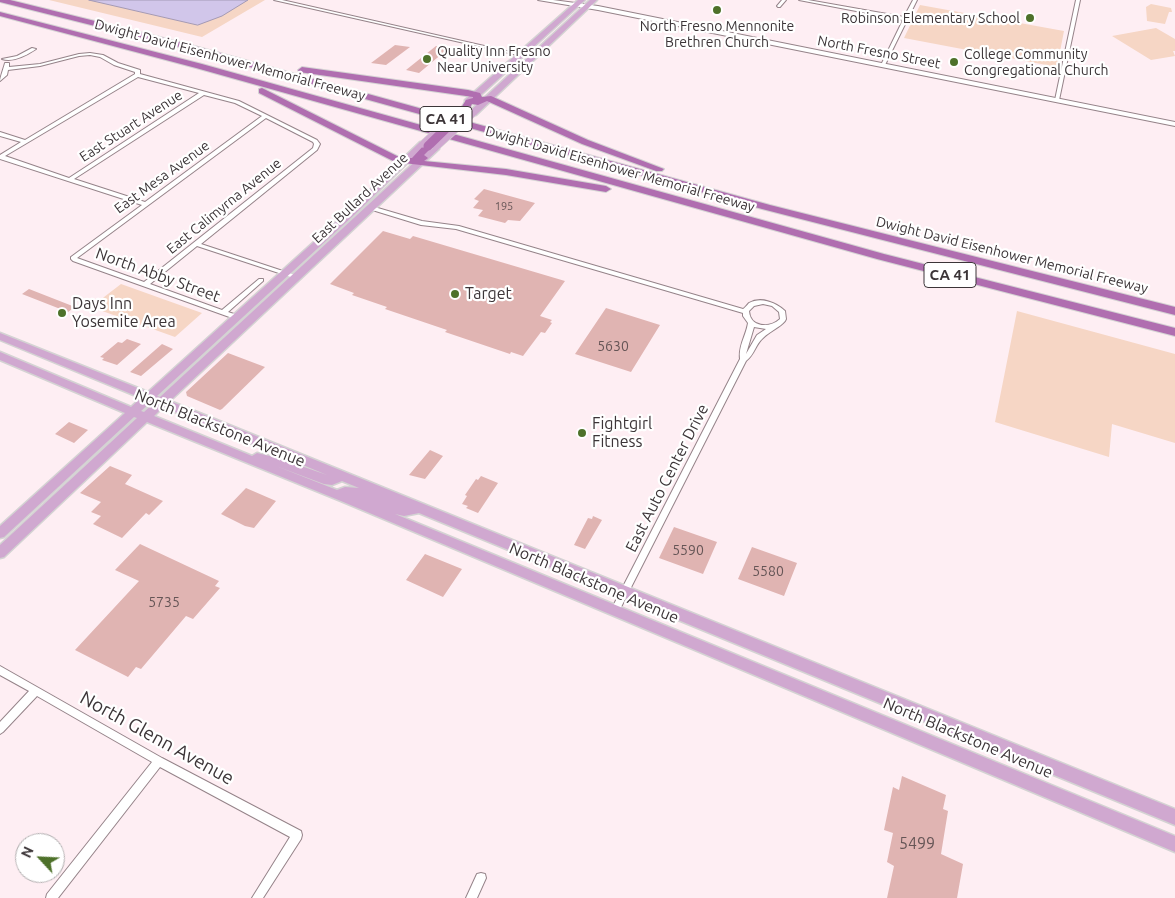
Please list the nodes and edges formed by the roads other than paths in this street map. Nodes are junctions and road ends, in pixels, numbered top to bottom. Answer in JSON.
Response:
{"nodes":[{"id":1,"x":1,"y":0,"type":"edge"},
{"id":2,"x":276,"y":0,"type":"edge"},
{"id":3,"x":541,"y":0,"type":"edge"},
{"id":4,"x":561,"y":0,"type":"edge"},
{"id":5,"x":594,"y":0,"type":"edge"},
{"id":6,"x":784,"y":0,"type":"edge"},
{"id":7,"x":800,"y":0,"type":"edge"},
{"id":8,"x":915,"y":0,"type":"edge"},
{"id":9,"x":1078,"y":0,"type":"edge"},
{"id":10,"x":582,"y":4,"type":"edge"},
{"id":11,"x":779,"y":6,"type":"dead end"},
{"id":12,"x":0,"y":14,"type":"edge"},
{"id":13,"x":906,"y":19,"type":"junction"},
{"id":14,"x":177,"y":44,"type":"junction"},
{"id":15,"x":34,"y":49,"type":"dead end"},
{"id":16,"x":522,"y":55,"type":"junction"},
{"id":17,"x":2,"y":58,"type":"edge"},
{"id":18,"x":883,"y":65,"type":"junction"},
{"id":19,"x":199,"y":66,"type":"junction"},
{"id":20,"x":7,"y":69,"type":"junction"},
{"id":21,"x":137,"y":75,"type":"junction"},
{"id":22,"x":0,"y":80,"type":"edge"},
{"id":23,"x":203,"y":93,"type":"junction"},
{"id":24,"x":1056,"y":100,"type":"junction"},
{"id":25,"x":472,"y":105,"type":"junction"},
{"id":26,"x":266,"y":116,"type":"junction"},
{"id":27,"x":1175,"y":124,"type":"edge"},
{"id":28,"x":0,"y":134,"type":"edge"},
{"id":29,"x":26,"y":142,"type":"junction"},
{"id":30,"x":426,"y":152,"type":"junction"},
{"id":31,"x":0,"y":157,"type":"edge"},
{"id":32,"x":404,"y":162,"type":"junction"},
{"id":33,"x":71,"y":179,"type":"junction"},
{"id":34,"x":145,"y":204,"type":"junction"},
{"id":35,"x":766,"y":207,"type":"junction"},
{"id":36,"x":371,"y":208,"type":"junction"},
{"id":37,"x":726,"y":215,"type":"junction"},
{"id":38,"x":196,"y":244,"type":"junction"},
{"id":39,"x":73,"y":258,"type":"joint"},
{"id":40,"x":284,"y":274,"type":"junction"},
{"id":41,"x":296,"y":278,"type":"junction"},
{"id":42,"x":261,"y":280,"type":"dead end"},
{"id":43,"x":145,"y":286,"type":"junction"},
{"id":44,"x":1175,"y":311,"type":"edge"},
{"id":45,"x":746,"y":312,"type":"junction"},
{"id":46,"x":224,"y":313,"type":"junction"},
{"id":47,"x":235,"y":317,"type":"junction"},
{"id":48,"x":751,"y":322,"type":"junction"},
{"id":49,"x":774,"y":327,"type":"junction"},
{"id":50,"x":1175,"y":332,"type":"edge"},
{"id":51,"x":0,"y":336,"type":"edge"},
{"id":52,"x":0,"y":356,"type":"edge"},
{"id":53,"x":743,"y":359,"type":"junction"},
{"id":54,"x":148,"y":396,"type":"junction"},
{"id":55,"x":163,"y":402,"type":"junction"},
{"id":56,"x":132,"y":411,"type":"junction"},
{"id":57,"x":146,"y":418,"type":"junction"},
{"id":58,"x":221,"y":449,"type":"junction"},
{"id":59,"x":341,"y":476,"type":"junction"},
{"id":60,"x":338,"y":495,"type":"junction"},
{"id":61,"x":37,"y":498,"type":"junction"},
{"id":62,"x":420,"y":508,"type":"junction"},
{"id":63,"x":0,"y":533,"type":"edge"},
{"id":64,"x":0,"y":544,"type":"edge"},
{"id":65,"x":0,"y":553,"type":"edge"},
{"id":66,"x":624,"y":592,"type":"junction"},
{"id":67,"x":615,"y":610,"type":"junction"},
{"id":68,"x":0,"y":670,"type":"edge"},
{"id":69,"x":36,"y":690,"type":"junction"},
{"id":70,"x":0,"y":729,"type":"edge"},
{"id":71,"x":160,"y":761,"type":"junction"},
{"id":72,"x":1175,"y":817,"type":"edge"},
{"id":73,"x":1175,"y":844,"type":"edge"},
{"id":74,"x":481,"y":878,"type":"dead end"},
{"id":75,"x":51,"y":898,"type":"edge"},
{"id":76,"x":257,"y":898,"type":"edge"},
{"id":77,"x":471,"y":898,"type":"edge"}],
"edges":[{"from":1,"to":14,"type":"highway","name":"Dwight David Eisenhower Memorial Freeway","number":"CA 41"},
{"from":2,"to":16,"type":"street"},
{"from":3,"to":10,"type":"main road","name":"North Fresno Street"},
{"from":4,"to":10,"type":"main road","name":"North Fresno Street"},
{"from":5,"to":10,"type":"main road"},
{"from":6,"to":11,"type":"street"},
{"from":7,"to":13,"type":"street"},
{"from":8,"to":13,"type":"street"},
{"from":9,"to":24,"type":"street"},
{"from":10,"to":16,"type":"main road"},
{"from":10,"to":18,"type":"main road","name":"North Fresno Street"},
{"from":10,"to":25,"type":"main road"},
{"from":12,"to":19,"type":"highway","name":"Dwight David Eisenhower Memorial Freeway","number":"CA 41"},
{"from":13,"to":18,"type":"street"},
{"from":14,"to":25,"type":"highway"},
{"from":14,"to":35,"type":"highway","name":"Dwight David Eisenhower Memorial Freeway","number":"CA 41"},
{"from":15,"to":17,"type":"street"},
{"from":16,"to":25,"type":"main road"},
{"from":17,"to":20,"type":"street"},
{"from":18,"to":24,"type":"main road","name":"North Fresno Street"},
{"from":19,"to":32,"type":"highway"},
{"from":19,"to":37,"type":"highway","name":"Dwight David Eisenhower Memorial Freeway","number":"CA 41"},
{"from":20,"to":21,"type":"street"},
{"from":20,"to":22,"type":"street"},
{"from":21,"to":23,"type":"street"},
{"from":21,"to":29,"type":"street"},
{"from":23,"to":26,"type":"street"},
{"from":23,"to":33,"type":"street","name":"East Stuart Avenue"},
{"from":24,"to":27,"type":"main road","name":"North Fresno Street"},
{"from":25,"to":30,"type":"highway","bridge":true},
{"from":25,"to":35,"type":"highway"},
{"from":26,"to":34,"type":"street","name":"East Mesa Avenue"},
{"from":26,"to":38,"type":"street","name":"East Calimyrna Avenue"},
{"from":28,"to":29,"type":"street"},
{"from":29,"to":31,"type":"street"},
{"from":30,"to":32,"type":"highway"},
{"from":30,"to":32,"type":"main road","name":"East Bullard Avenue"},
{"from":30,"to":36,"type":"main road","name":"East Bullard Avenue"},
{"from":30,"to":37,"type":"highway"},
{"from":31,"to":33,"type":"street"},
{"from":32,"to":40,"type":"main road","name":"East Bullard Avenue"},
{"from":33,"to":34,"type":"street"},
{"from":34,"to":39,"type":"street","name":"East Mesa Avenue"},
{"from":35,"to":44,"type":"highway","name":"Dwight David Eisenhower Memorial Freeway","number":"CA 41"},
{"from":36,"to":41,"type":"main road","name":"East Bullard Avenue"},
{"from":36,"to":45,"type":"street"},
{"from":37,"to":50,"type":"highway","name":"Dwight David Eisenhower Memorial Freeway","number":"CA 41"},
{"from":38,"to":40,"type":"street"},
{"from":38,"to":43,"type":"street","name":"East Calimyrna Avenue"},
{"from":39,"to":43,"type":"street","name":"North Abby Street"},
{"from":40,"to":41,"type":"street"},
{"from":40,"to":47,"type":"main road","name":"East Bullard Avenue"},
{"from":41,"to":55,"type":"main road","name":"East Bullard Avenue"},
{"from":42,"to":46,"type":"street"},
{"from":43,"to":46,"type":"street","name":"North Abby Street"},
{"from":45,"to":48,"type":"street"},
{"from":45,"to":49,"type":"street"},
{"from":46,"to":47,"type":"street","name":"North Abby Street"},
{"from":47,"to":54,"type":"main road","name":"East Bullard Avenue"},
{"from":48,"to":49,"type":"street"},
{"from":48,"to":53,"type":"street","name":"East Auto Center Drive"},
{"from":49,"to":53,"type":"street","name":"East Auto Center Drive"},
{"from":51,"to":54,"type":"main road","name":"North Blackstone Avenue"},
{"from":52,"to":56,"type":"main road","name":"North Blackstone Avenue"},
{"from":53,"to":66,"type":"street","name":"East Auto Center Drive"},
{"from":54,"to":55,"type":"main road","name":"North Blackstone Avenue"},
{"from":54,"to":56,"type":"main road","name":"East Bullard Avenue"},
{"from":55,"to":57,"type":"main road","name":"East Bullard Avenue"},
{"from":55,"to":59,"type":"main road","name":"North Blackstone Avenue"},
{"from":56,"to":57,"type":"main road","name":"North Blackstone Avenue"},
{"from":56,"to":61,"type":"main road","name":"East Bullard Avenue"},
{"from":57,"to":58,"type":"main road","name":"North Blackstone Avenue"},
{"from":57,"to":65,"type":"main road","name":"East Bullard Avenue"},
{"from":58,"to":59,"type":"main road"},
{"from":58,"to":60,"type":"main road","name":"North Blackstone Avenue"},
{"from":59,"to":62,"type":"main road","name":"North Blackstone Avenue"},
{"from":60,"to":62,"type":"main road"},
{"from":60,"to":67,"type":"main road","name":"North Blackstone Avenue"},
{"from":61,"to":63,"type":"main road","name":"East Bullard Avenue"},
{"from":61,"to":64,"type":"main road"},
{"from":62,"to":66,"type":"main road","name":"North Blackstone Avenue"},
{"from":66,"to":67,"type":"street","name":"East Auto Center Drive"},
{"from":66,"to":72,"type":"main road","name":"North Blackstone Avenue"},
{"from":67,"to":73,"type":"main road","name":"North Blackstone Avenue"},
{"from":68,"to":69,"type":"street","name":"North Glenn Avenue"},
{"from":69,"to":70,"type":"street"},
{"from":69,"to":71,"type":"street","name":"North Glenn Avenue"},
{"from":71,"to":75,"type":"street"},
{"from":71,"to":76,"type":"street","name":"North Glenn Avenue"},
{"from":74,"to":77,"type":"street"}]}
